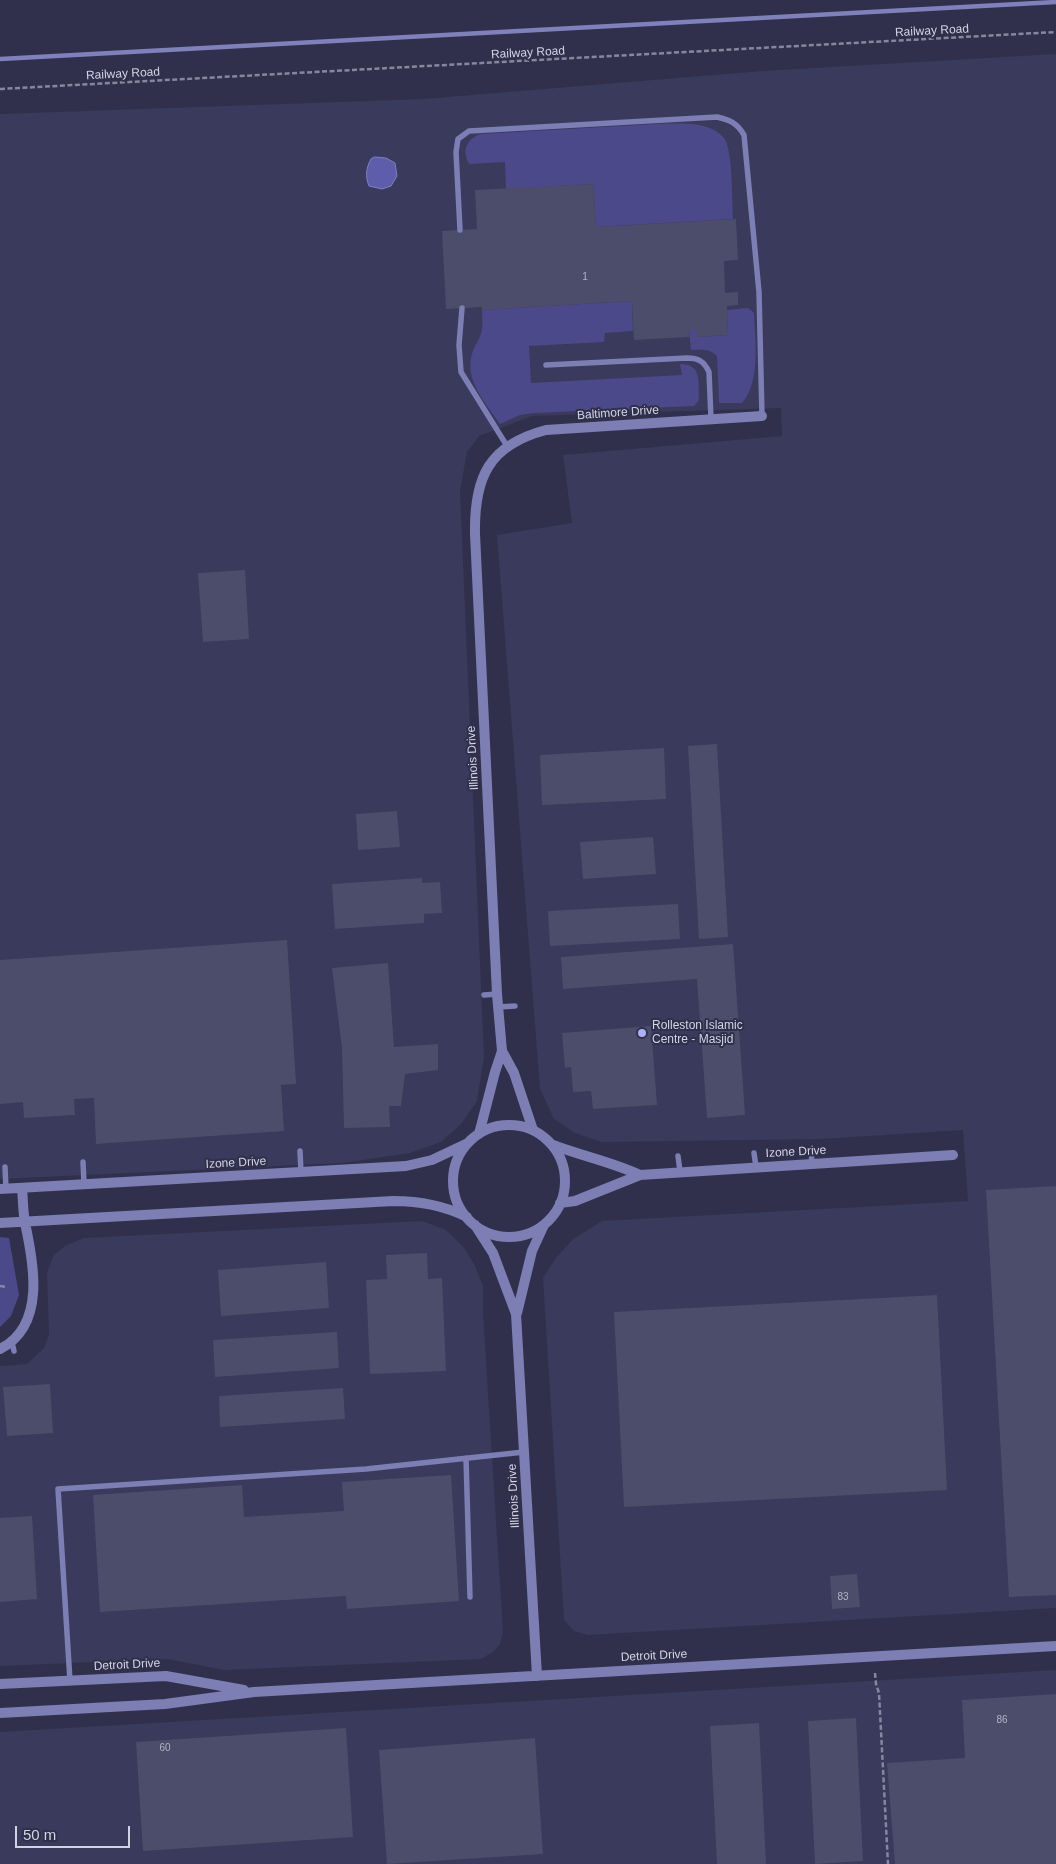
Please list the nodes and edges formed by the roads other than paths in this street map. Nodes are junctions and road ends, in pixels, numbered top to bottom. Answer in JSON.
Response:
{"nodes":[{"id":1,"x":460,"y":230,"type":"dead end"},
{"id":2,"x":462,"y":308,"type":"dead end"},
{"id":3,"x":546,"y":365,"type":"dead end"},
{"id":4,"x":762,"y":416,"type":"joint"},
{"id":5,"x":711,"y":419,"type":"junction"},
{"id":6,"x":507,"y":446,"type":"junction"},
{"id":7,"x":488,"y":466,"type":"joint"},
{"id":8,"x":497,"y":994,"type":"junction"},
{"id":9,"x":484,"y":995,"type":"dead end"},
{"id":10,"x":515,"y":1006,"type":"dead end"},
{"id":11,"x":498,"y":1007,"type":"junction"},
{"id":12,"x":502,"y":1051,"type":"junction"},
{"id":13,"x":533,"y":1130,"type":"junction"},
{"id":14,"x":479,"y":1134,"type":"junction"},
{"id":15,"x":468,"y":1143,"type":"junction"},
{"id":16,"x":553,"y":1145,"type":"junction"},
{"id":17,"x":811,"y":1149,"type":"dead end"},
{"id":18,"x":300,"y":1151,"type":"dead end"},
{"id":19,"x":754,"y":1152,"type":"dead end"},
{"id":20,"x":953,"y":1154,"type":"dead end"},
{"id":21,"x":678,"y":1156,"type":"dead end"},
{"id":22,"x":83,"y":1162,"type":"dead end"},
{"id":23,"x":812,"y":1164,"type":"junction"},
{"id":24,"x":756,"y":1167,"type":"junction"},
{"id":25,"x":5,"y":1168,"type":"dead end"},
{"id":26,"x":680,"y":1171,"type":"junction"},
{"id":27,"x":301,"y":1172,"type":"junction"},
{"id":28,"x":640,"y":1175,"type":"junction"},
{"id":29,"x":84,"y":1184,"type":"junction"},
{"id":30,"x":22,"y":1188,"type":"junction"},
{"id":31,"x":3,"y":1189,"type":"edge"},
{"id":32,"x":560,"y":1203,"type":"junction"},
{"id":33,"x":25,"y":1221,"type":"junction"},
{"id":34,"x":471,"y":1221,"type":"junction"},
{"id":35,"x":0,"y":1222,"type":"edge"},
{"id":36,"x":544,"y":1225,"type":"junction"},
{"id":37,"x":516,"y":1314,"type":"junction"},
{"id":38,"x":0,"y":1350,"type":"edge"},
{"id":39,"x":524,"y":1452,"type":"junction"},
{"id":40,"x":466,"y":1458,"type":"junction"},
{"id":41,"x":470,"y":1597,"type":"dead end"},
{"id":42,"x":1056,"y":1646,"type":"edge"},
{"id":43,"x":537,"y":1676,"type":"junction"},
{"id":44,"x":70,"y":1681,"type":"junction"},
{"id":45,"x":0,"y":1684,"type":"edge"},
{"id":46,"x":254,"y":1692,"type":"junction"},
{"id":47,"x":0,"y":1713,"type":"edge"}],
"edges":[{"from":1,"to":4,"type":"lane"},
{"from":2,"to":6,"type":"lane"},
{"from":3,"to":5,"type":"lane"},
{"from":4,"to":5,"type":"street","name":"Baltimore Drive"},
{"from":5,"to":6,"type":"street","name":"Baltimore Drive"},
{"from":6,"to":7,"type":"street","name":"Baltimore Drive"},
{"from":7,"to":8,"type":"street","name":"Illinois Drive"},
{"from":8,"to":9,"type":"lane"},
{"from":8,"to":11,"type":"street","name":"Illinois Drive"},
{"from":10,"to":11,"type":"lane"},
{"from":11,"to":12,"type":"street","name":"Illinois Drive"},
{"from":12,"to":13,"type":"street","name":"Illinois Drive"},
{"from":12,"to":14,"type":"street","name":"Illinois Drive"},
{"from":13,"to":14,"type":"street"},
{"from":13,"to":16,"type":"street"},
{"from":14,"to":15,"type":"street"},
{"from":15,"to":27,"type":"street","name":"Izone Drive"},
{"from":15,"to":34,"type":"street"},
{"from":16,"to":28,"type":"street","name":"Izone Drive"},
{"from":16,"to":32,"type":"street"},
{"from":17,"to":23,"type":"lane"},
{"from":18,"to":27,"type":"lane"},
{"from":19,"to":24,"type":"lane"},
{"from":20,"to":23,"type":"street","name":"Izone Drive"},
{"from":21,"to":26,"type":"lane"},
{"from":22,"to":29,"type":"lane"},
{"from":23,"to":24,"type":"street","name":"Izone Drive"},
{"from":24,"to":26,"type":"street","name":"Izone Drive"},
{"from":25,"to":31,"type":"lane"},
{"from":26,"to":28,"type":"street","name":"Izone Drive"},
{"from":27,"to":29,"type":"street","name":"Izone Drive"},
{"from":28,"to":32,"type":"street","name":"Izone Drive"},
{"from":29,"to":30,"type":"street","name":"Izone Drive"},
{"from":30,"to":31,"type":"street","name":"Izone Drive"},
{"from":30,"to":33,"type":"street"},
{"from":32,"to":36,"type":"street"},
{"from":33,"to":34,"type":"street"},
{"from":33,"to":35,"type":"street"},
{"from":33,"to":38,"type":"street"},
{"from":34,"to":36,"type":"street"},
{"from":34,"to":37,"type":"street","name":"Illinois Drive"},
{"from":36,"to":37,"type":"street","name":"Illinois Drive"},
{"from":37,"to":39,"type":"street","name":"Illinois Drive"},
{"from":39,"to":40,"type":"lane"},
{"from":39,"to":43,"type":"street","name":"Illinois Drive"},
{"from":40,"to":41,"type":"lane"},
{"from":40,"to":44,"type":"lane"},
{"from":42,"to":43,"type":"street","name":"Detroit Drive"},
{"from":43,"to":46,"type":"street","name":"Detroit Drive"},
{"from":44,"to":45,"type":"street","name":"Detroit Drive"},
{"from":44,"to":46,"type":"street","name":"Detroit Drive"},
{"from":46,"to":47,"type":"street","name":"Detroit Drive"}]}
